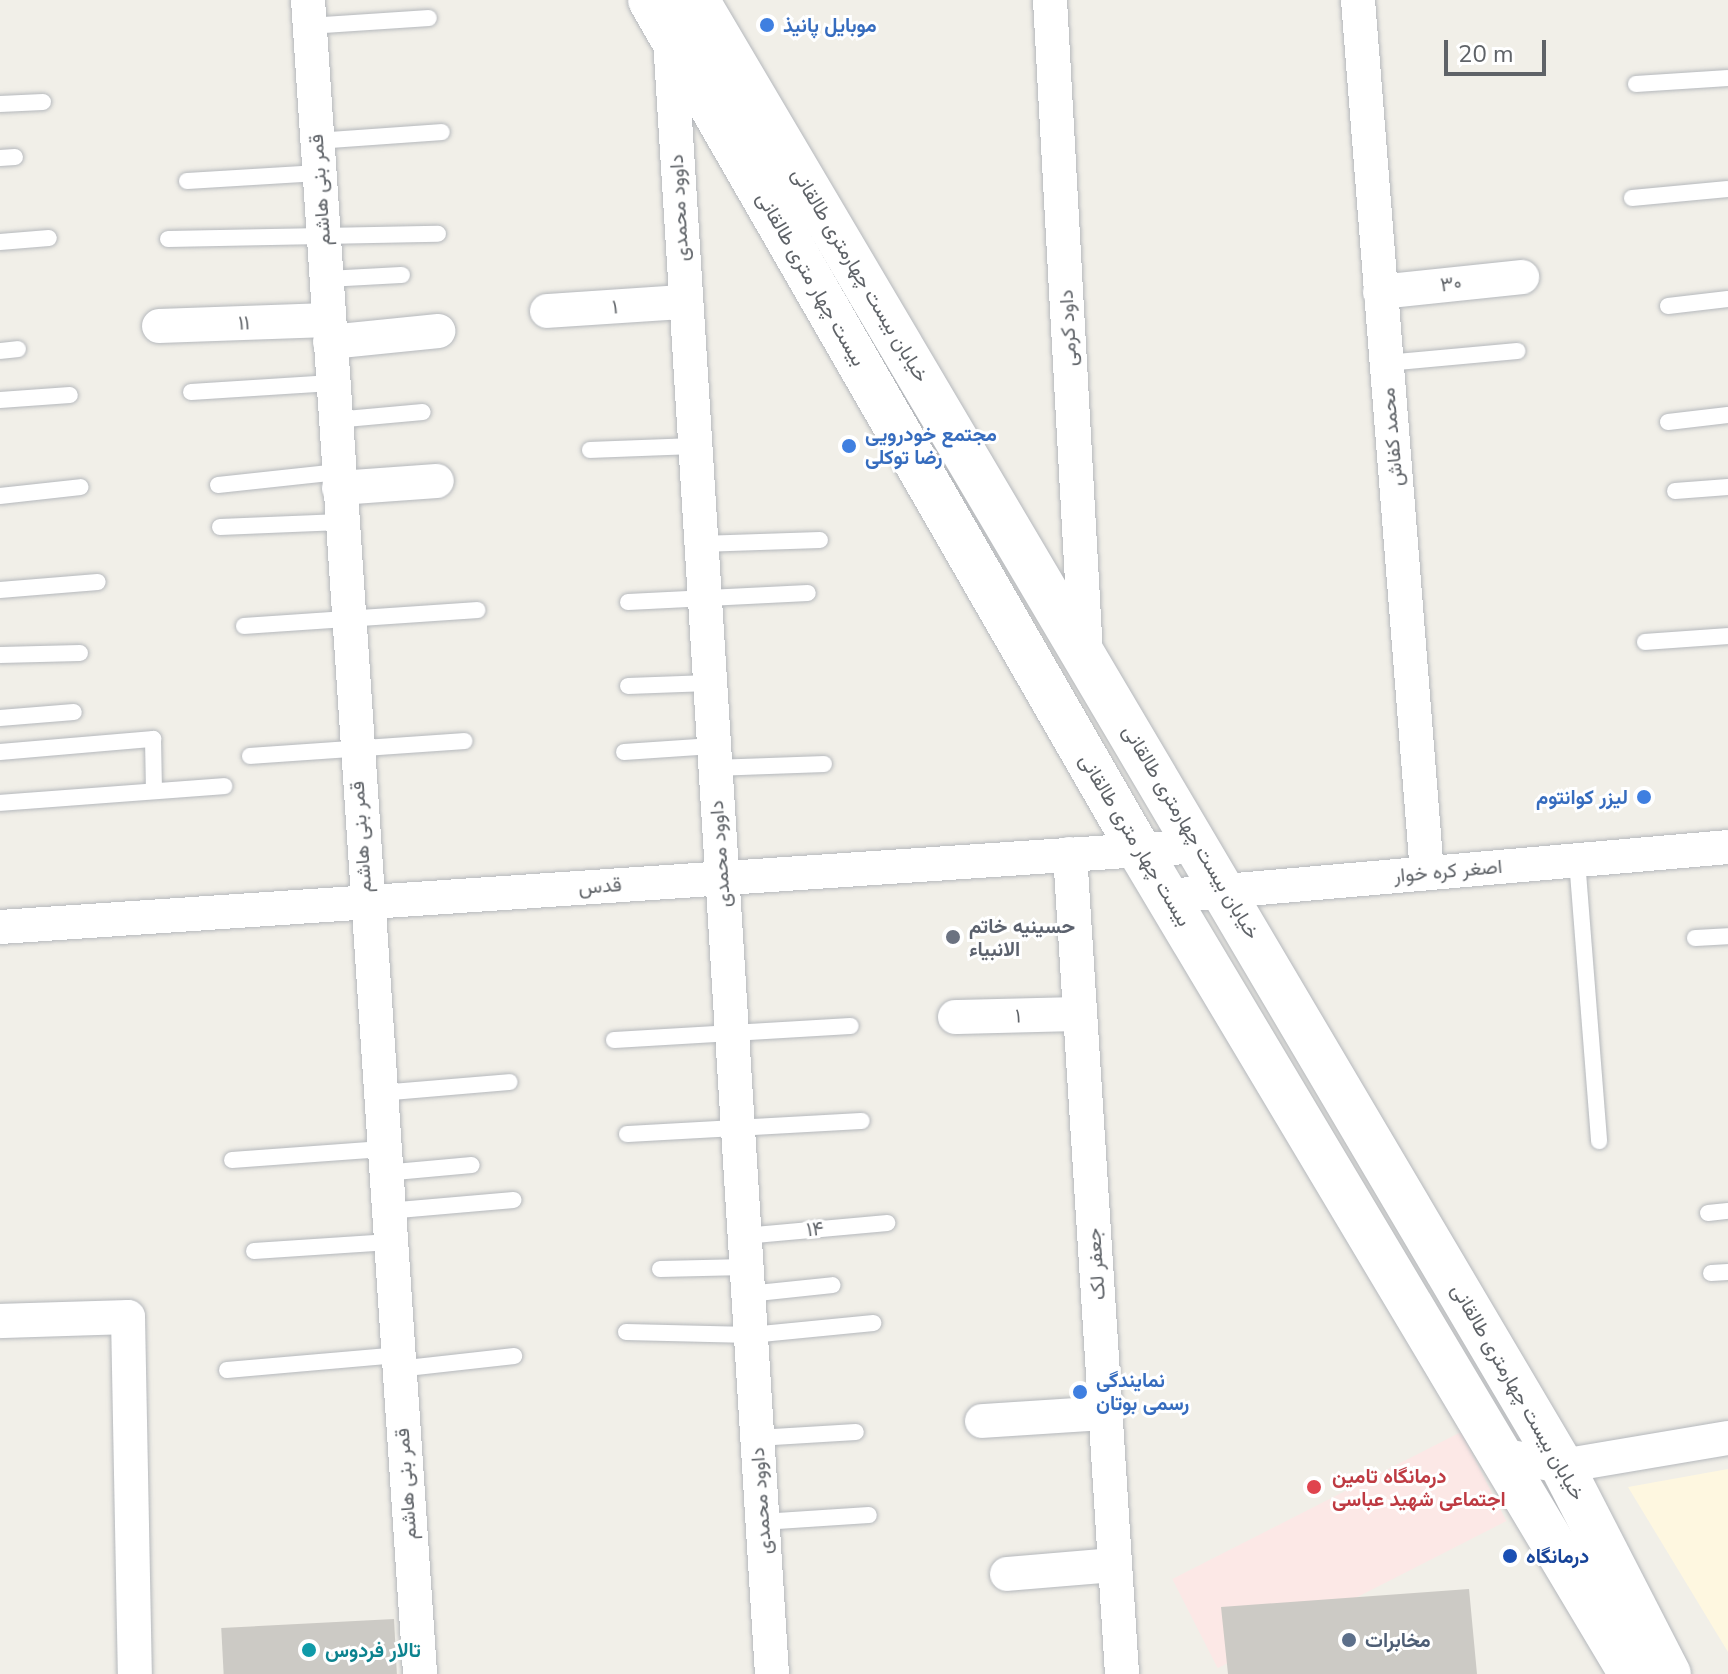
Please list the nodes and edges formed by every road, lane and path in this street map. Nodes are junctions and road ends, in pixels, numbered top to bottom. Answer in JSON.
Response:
{"nodes":[{"id":1,"x":697,"y":0,"type":"edge"},
{"id":2,"x":1050,"y":0,"type":"edge"},
{"id":3,"x":1358,"y":0,"type":"edge"},
{"id":4,"x":308,"y":13,"type":"edge"},
{"id":5,"x":660,"y":17,"type":"edge"},
{"id":6,"x":429,"y":18,"type":"dead end"},
{"id":7,"x":1728,"y":78,"type":"edge"},
{"id":8,"x":1636,"y":84,"type":"dead end"},
{"id":9,"x":43,"y":102,"type":"dead end"},
{"id":10,"x":0,"y":104,"type":"edge"},
{"id":11,"x":442,"y":132,"type":"dead end"},
{"id":12,"x":318,"y":157,"type":"junction"},
{"id":13,"x":187,"y":181,"type":"dead end"},
{"id":14,"x":1728,"y":189,"type":"edge"},
{"id":15,"x":1632,"y":198,"type":"dead end"},
{"id":16,"x":438,"y":234,"type":"dead end"},
{"id":17,"x":49,"y":238,"type":"dead end"},
{"id":18,"x":168,"y":239,"type":"dead end"},
{"id":19,"x":323,"y":239,"type":"junction"},
{"id":20,"x":0,"y":242,"type":"edge"},
{"id":21,"x":402,"y":275,"type":"dead end"},
{"id":22,"x":1522,"y":277,"type":"dead end"},
{"id":23,"x":326,"y":279,"type":"junction"},
{"id":24,"x":1380,"y":292,"type":"junction"},
{"id":25,"x":1728,"y":299,"type":"edge"},
{"id":26,"x":684,"y":302,"type":"junction"},
{"id":27,"x":1668,"y":306,"type":"dead end"},
{"id":28,"x":547,"y":311,"type":"dead end"},
{"id":29,"x":159,"y":326,"type":"dead end"},
{"id":30,"x":329,"y":331,"type":"junction"},
{"id":31,"x":438,"y":331,"type":"dead end"},
{"id":32,"x":18,"y":349,"type":"dead end"},
{"id":33,"x":0,"y":351,"type":"edge"},
{"id":34,"x":1517,"y":351,"type":"dead end"},
{"id":35,"x":1386,"y":363,"type":"junction"},
{"id":36,"x":332,"y":383,"type":"junction"},
{"id":37,"x":191,"y":392,"type":"dead end"},
{"id":38,"x":70,"y":395,"type":"dead end"},
{"id":39,"x":0,"y":400,"type":"edge"},
{"id":40,"x":423,"y":412,"type":"dead end"},
{"id":41,"x":1728,"y":415,"type":"edge"},
{"id":42,"x":335,"y":420,"type":"junction"},
{"id":43,"x":1668,"y":422,"type":"dead end"},
{"id":44,"x":693,"y":446,"type":"junction"},
{"id":45,"x":590,"y":450,"type":"dead end"},
{"id":46,"x":339,"y":480,"type":"junction"},
{"id":47,"x":437,"y":481,"type":"dead end"},
{"id":48,"x":218,"y":485,"type":"dead end"},
{"id":49,"x":81,"y":487,"type":"dead end"},
{"id":50,"x":1728,"y":487,"type":"edge"},
{"id":51,"x":1675,"y":491,"type":"dead end"},
{"id":52,"x":0,"y":496,"type":"edge"},
{"id":53,"x":341,"y":522,"type":"junction"},
{"id":54,"x":220,"y":527,"type":"dead end"},
{"id":55,"x":820,"y":540,"type":"dead end"},
{"id":56,"x":700,"y":544,"type":"junction"},
{"id":57,"x":98,"y":582,"type":"dead end"},
{"id":58,"x":0,"y":590,"type":"edge"},
{"id":59,"x":808,"y":593,"type":"dead end"},
{"id":60,"x":703,"y":595,"type":"junction"},
{"id":61,"x":628,"y":602,"type":"dead end"},
{"id":62,"x":477,"y":610,"type":"dead end"},
{"id":63,"x":348,"y":620,"type":"junction"},
{"id":64,"x":244,"y":626,"type":"dead end"},
{"id":65,"x":1728,"y":636,"type":"edge"},
{"id":66,"x":1645,"y":642,"type":"dead end"},
{"id":67,"x":80,"y":653,"type":"dead end"},
{"id":68,"x":0,"y":655,"type":"edge"},
{"id":69,"x":1086,"y":655,"type":"junction"},
{"id":70,"x":709,"y":683,"type":"junction"},
{"id":71,"x":628,"y":686,"type":"dead end"},
{"id":72,"x":74,"y":712,"type":"dead end"},
{"id":73,"x":0,"y":718,"type":"edge"},
{"id":74,"x":464,"y":741,"type":"dead end"},
{"id":75,"x":356,"y":748,"type":"junction"},
{"id":76,"x":0,"y":752,"type":"edge"},
{"id":77,"x":624,"y":752,"type":"dead end"},
{"id":78,"x":250,"y":756,"type":"dead end"},
{"id":79,"x":714,"y":757,"type":"junction"},
{"id":80,"x":824,"y":764,"type":"dead end"},
{"id":81,"x":224,"y":786,"type":"dead end"},
{"id":82,"x":154,"y":791,"type":"junction"},
{"id":83,"x":0,"y":803,"type":"edge"},
{"id":84,"x":1199,"y":846,"type":"junction"},
{"id":85,"x":1728,"y":847,"type":"edge"},
{"id":86,"x":1139,"y":850,"type":"junction"},
{"id":87,"x":1070,"y":854,"type":"junction"},
{"id":88,"x":1577,"y":860,"type":"junction"},
{"id":89,"x":1427,"y":873,"type":"junction"},
{"id":90,"x":722,"y":878,"type":"junction"},
{"id":91,"x":1225,"y":890,"type":"junction"},
{"id":92,"x":1168,"y":896,"type":"junction"},
{"id":93,"x":366,"y":902,"type":"junction"},
{"id":94,"x":0,"y":927,"type":"edge"},
{"id":95,"x":1728,"y":936,"type":"edge"},
{"id":96,"x":1695,"y":938,"type":"dead end"},
{"id":97,"x":1080,"y":1014,"type":"junction"},
{"id":98,"x":955,"y":1017,"type":"dead end"},
{"id":99,"x":851,"y":1026,"type":"dead end"},
{"id":100,"x":732,"y":1034,"type":"junction"},
{"id":101,"x":614,"y":1040,"type":"dead end"},
{"id":102,"x":510,"y":1082,"type":"dead end"},
{"id":103,"x":379,"y":1093,"type":"junction"},
{"id":104,"x":862,"y":1121,"type":"dead end"},
{"id":105,"x":738,"y":1130,"type":"junction"},
{"id":106,"x":627,"y":1134,"type":"dead end"},
{"id":107,"x":1599,"y":1141,"type":"dead end"},
{"id":108,"x":232,"y":1160,"type":"dead end"},
{"id":109,"x":384,"y":1161,"type":"junction"},
{"id":110,"x":472,"y":1165,"type":"dead end"},
{"id":111,"x":514,"y":1200,"type":"dead end"},
{"id":112,"x":1728,"y":1211,"type":"edge"},
{"id":113,"x":1708,"y":1213,"type":"dead end"},
{"id":114,"x":887,"y":1223,"type":"dead end"},
{"id":115,"x":388,"y":1227,"type":"junction"},
{"id":116,"x":254,"y":1251,"type":"dead end"},
{"id":117,"x":746,"y":1266,"type":"junction"},
{"id":118,"x":660,"y":1269,"type":"dead end"},
{"id":119,"x":833,"y":1285,"type":"dead end"},
{"id":120,"x":0,"y":1321,"type":"edge"},
{"id":121,"x":873,"y":1323,"type":"dead end"},
{"id":122,"x":626,"y":1332,"type":"dead end"},
{"id":123,"x":751,"y":1335,"type":"junction"},
{"id":124,"x":514,"y":1356,"type":"dead end"},
{"id":125,"x":398,"y":1362,"type":"junction"},
{"id":126,"x":227,"y":1370,"type":"dead end"},
{"id":127,"x":1106,"y":1413,"type":"junction"},
{"id":128,"x":982,"y":1421,"type":"dead end"},
{"id":129,"x":856,"y":1432,"type":"dead end"},
{"id":130,"x":757,"y":1438,"type":"junction"},
{"id":131,"x":1728,"y":1438,"type":"edge"},
{"id":132,"x":1505,"y":1456,"type":"junction"},
{"id":133,"x":1562,"y":1466,"type":"junction"},
{"id":134,"x":869,"y":1515,"type":"dead end"},
{"id":135,"x":762,"y":1522,"type":"junction"},
{"id":136,"x":1115,"y":1565,"type":"junction"},
{"id":137,"x":1007,"y":1574,"type":"dead end"},
{"id":138,"x":135,"y":1674,"type":"edge"},
{"id":139,"x":420,"y":1674,"type":"edge"},
{"id":140,"x":772,"y":1674,"type":"edge"},
{"id":141,"x":1122,"y":1674,"type":"edge"},
{"id":142,"x":1631,"y":1674,"type":"edge"},
{"id":143,"x":1669,"y":1674,"type":"edge"}],
"edges":[{"from":1,"to":69,"type":"main road","name":"خیابان بیست چهارمتری طالقانی"},
{"from":2,"to":69,"type":"street","name":"داود کرمی"},
{"from":3,"to":24,"type":"street","name":"محمد کفاش"},
{"from":4,"to":6,"type":"lane"},
{"from":4,"to":12,"type":"street","name":"قمر بنی هاشم"},
{"from":5,"to":26,"type":"street","name":"داوود محمدی"},
{"from":5,"to":86,"type":"main road","name":"بیست چهار متری طالقانی"},
{"from":7,"to":8,"type":"lane"},
{"from":9,"to":10,"type":"lane"},
{"from":11,"to":12,"type":"lane"},
{"from":12,"to":13,"type":"lane"},
{"from":12,"to":19,"type":"street","name":"قمر بنی هاشم"},
{"from":14,"to":15,"type":"lane"},
{"from":16,"to":19,"type":"lane"},
{"from":17,"to":20,"type":"lane"},
{"from":18,"to":19,"type":"lane"},
{"from":19,"to":23,"type":"street","name":"قمر بنی هاشم"},
{"from":21,"to":23,"type":"lane"},
{"from":22,"to":24,"type":"street","name":"۳۰"},
{"from":23,"to":30,"type":"street","name":"قمر بنی هاشم"},
{"from":24,"to":35,"type":"street","name":"محمد کفاش"},
{"from":25,"to":27,"type":"lane"},
{"from":26,"to":28,"type":"street","name":"۱"},
{"from":26,"to":44,"type":"street","name":"داوود محمدی"},
{"from":29,"to":30,"type":"street","name":"۱۱"},
{"from":30,"to":31,"type":"street","name":"۱۱"},
{"from":30,"to":36,"type":"street","name":"قمر بنی هاشم"},
{"from":32,"to":33,"type":"lane"},
{"from":34,"to":35,"type":"lane"},
{"from":35,"to":89,"type":"street","name":"محمد کفاش"},
{"from":36,"to":37,"type":"lane"},
{"from":36,"to":42,"type":"street","name":"قمر بنی هاشم"},
{"from":38,"to":39,"type":"lane"},
{"from":40,"to":42,"type":"lane"},
{"from":41,"to":43,"type":"lane"},
{"from":42,"to":46,"type":"street","name":"قمر بنی هاشم"},
{"from":44,"to":45,"type":"lane"},
{"from":44,"to":56,"type":"street","name":"داوود محمدی"},
{"from":46,"to":47,"type":"street"},
{"from":46,"to":48,"type":"lane"},
{"from":46,"to":53,"type":"street","name":"قمر بنی هاشم"},
{"from":49,"to":52,"type":"lane"},
{"from":50,"to":51,"type":"lane"},
{"from":53,"to":54,"type":"lane"},
{"from":53,"to":63,"type":"street","name":"قمر بنی هاشم"},
{"from":55,"to":56,"type":"lane"},
{"from":56,"to":60,"type":"street","name":"داوود محمدی"},
{"from":57,"to":58,"type":"lane"},
{"from":59,"to":60,"type":"lane"},
{"from":60,"to":61,"type":"lane"},
{"from":60,"to":70,"type":"street","name":"داوود محمدی"},
{"from":62,"to":63,"type":"lane"},
{"from":63,"to":64,"type":"lane"},
{"from":63,"to":75,"type":"street","name":"قمر بنی هاشم"},
{"from":65,"to":66,"type":"lane"},
{"from":67,"to":68,"type":"lane"},
{"from":69,"to":84,"type":"main road","name":"خیابان بیست چهارمتری طالقانی"},
{"from":70,"to":71,"type":"lane"},
{"from":70,"to":79,"type":"street","name":"داوود محمدی"},
{"from":72,"to":73,"type":"lane"},
{"from":74,"to":75,"type":"lane"},
{"from":75,"to":78,"type":"lane"},
{"from":75,"to":93,"type":"street","name":"قمر بنی هاشم"},
{"from":76,"to":82,"type":"lane"},
{"from":77,"to":79,"type":"lane"},
{"from":79,"to":80,"type":"lane"},
{"from":79,"to":90,"type":"street","name":"داوود محمدی"},
{"from":81,"to":82,"type":"lane"},
{"from":82,"to":83,"type":"lane"},
{"from":84,"to":86,"type":"street","name":"قدس"},
{"from":84,"to":91,"type":"main road","name":"خیابان بیست چهارمتری طالقانی"},
{"from":85,"to":88,"type":"street","name":"اصغر کره خوار"},
{"from":86,"to":87,"type":"street","name":"قدس"},
{"from":86,"to":92,"type":"main road","name":"بیست چهار متری طالقانی"},
{"from":87,"to":90,"type":"street","name":"قدس"},
{"from":87,"to":97,"type":"street","name":"جعفر لک"},
{"from":88,"to":89,"type":"street","name":"اصغر کره خوار"},
{"from":88,"to":107,"type":"lane"},
{"from":89,"to":91,"type":"street","name":"اصغر کره خوار"},
{"from":90,"to":93,"type":"street","name":"قدس"},
{"from":90,"to":100,"type":"street","name":"داوود محمدی"},
{"from":91,"to":92,"type":"street","name":"اصغر کره خوار"},
{"from":91,"to":133,"type":"main road","name":"خیابان بیست چهارمتری طالقانی"},
{"from":92,"to":132,"type":"main road","name":"بیست چهار متری طالقانی"},
{"from":93,"to":94,"type":"street","name":"قدس"},
{"from":93,"to":103,"type":"street","name":"قمر بنی هاشم"},
{"from":95,"to":96,"type":"lane"},
{"from":97,"to":98,"type":"street","name":"۱"},
{"from":97,"to":127,"type":"street","name":"جعفر لک"},
{"from":99,"to":100,"type":"lane"},
{"from":100,"to":101,"type":"lane"},
{"from":100,"to":105,"type":"street","name":"داوود محمدی"},
{"from":102,"to":103,"type":"lane"},
{"from":103,"to":109,"type":"street","name":"قمر بنی هاشم"},
{"from":104,"to":105,"type":"lane"},
{"from":105,"to":106,"type":"lane"},
{"from":105,"to":117,"type":"street","name":"داوود محمدی"},
{"from":108,"to":109,"type":"lane"},
{"from":109,"to":110,"type":"lane"},
{"from":109,"to":115,"type":"street","name":"قمر بنی هاشم"},
{"from":111,"to":115,"type":"lane"},
{"from":112,"to":113,"type":"lane"},
{"from":114,"to":117,"type":"lane","name":"۱۴"},
{"from":115,"to":116,"type":"lane"},
{"from":115,"to":125,"type":"street","name":"قمر بنی هاشم"},
{"from":117,"to":118,"type":"lane"},
{"from":117,"to":119,"type":"lane"},
{"from":117,"to":123,"type":"street","name":"داوود محمدی"},
{"from":120,"to":138,"type":"street"},
{"from":121,"to":123,"type":"lane"},
{"from":122,"to":123,"type":"lane"},
{"from":123,"to":130,"type":"street","name":"داوود محمدی"},
{"from":124,"to":125,"type":"lane"},
{"from":125,"to":126,"type":"lane"},
{"from":125,"to":139,"type":"street","name":"قمر بنی هاشم"},
{"from":127,"to":128,"type":"street"},
{"from":127,"to":136,"type":"street","name":"جعفر لک"},
{"from":129,"to":130,"type":"lane"},
{"from":130,"to":135,"type":"street","name":"داوود محمدی"},
{"from":131,"to":133,"type":"street"},
{"from":132,"to":133,"type":"street"},
{"from":132,"to":142,"type":"main road","name":"بیست چهار متری طالقانی"},
{"from":133,"to":143,"type":"main road","name":"خیابان بیست چهارمتری طالقانی"},
{"from":134,"to":135,"type":"lane"},
{"from":135,"to":140,"type":"street","name":"داوود محمدی"},
{"from":136,"to":137,"type":"street"},
{"from":136,"to":141,"type":"street","name":"جعفر لک"}]}
